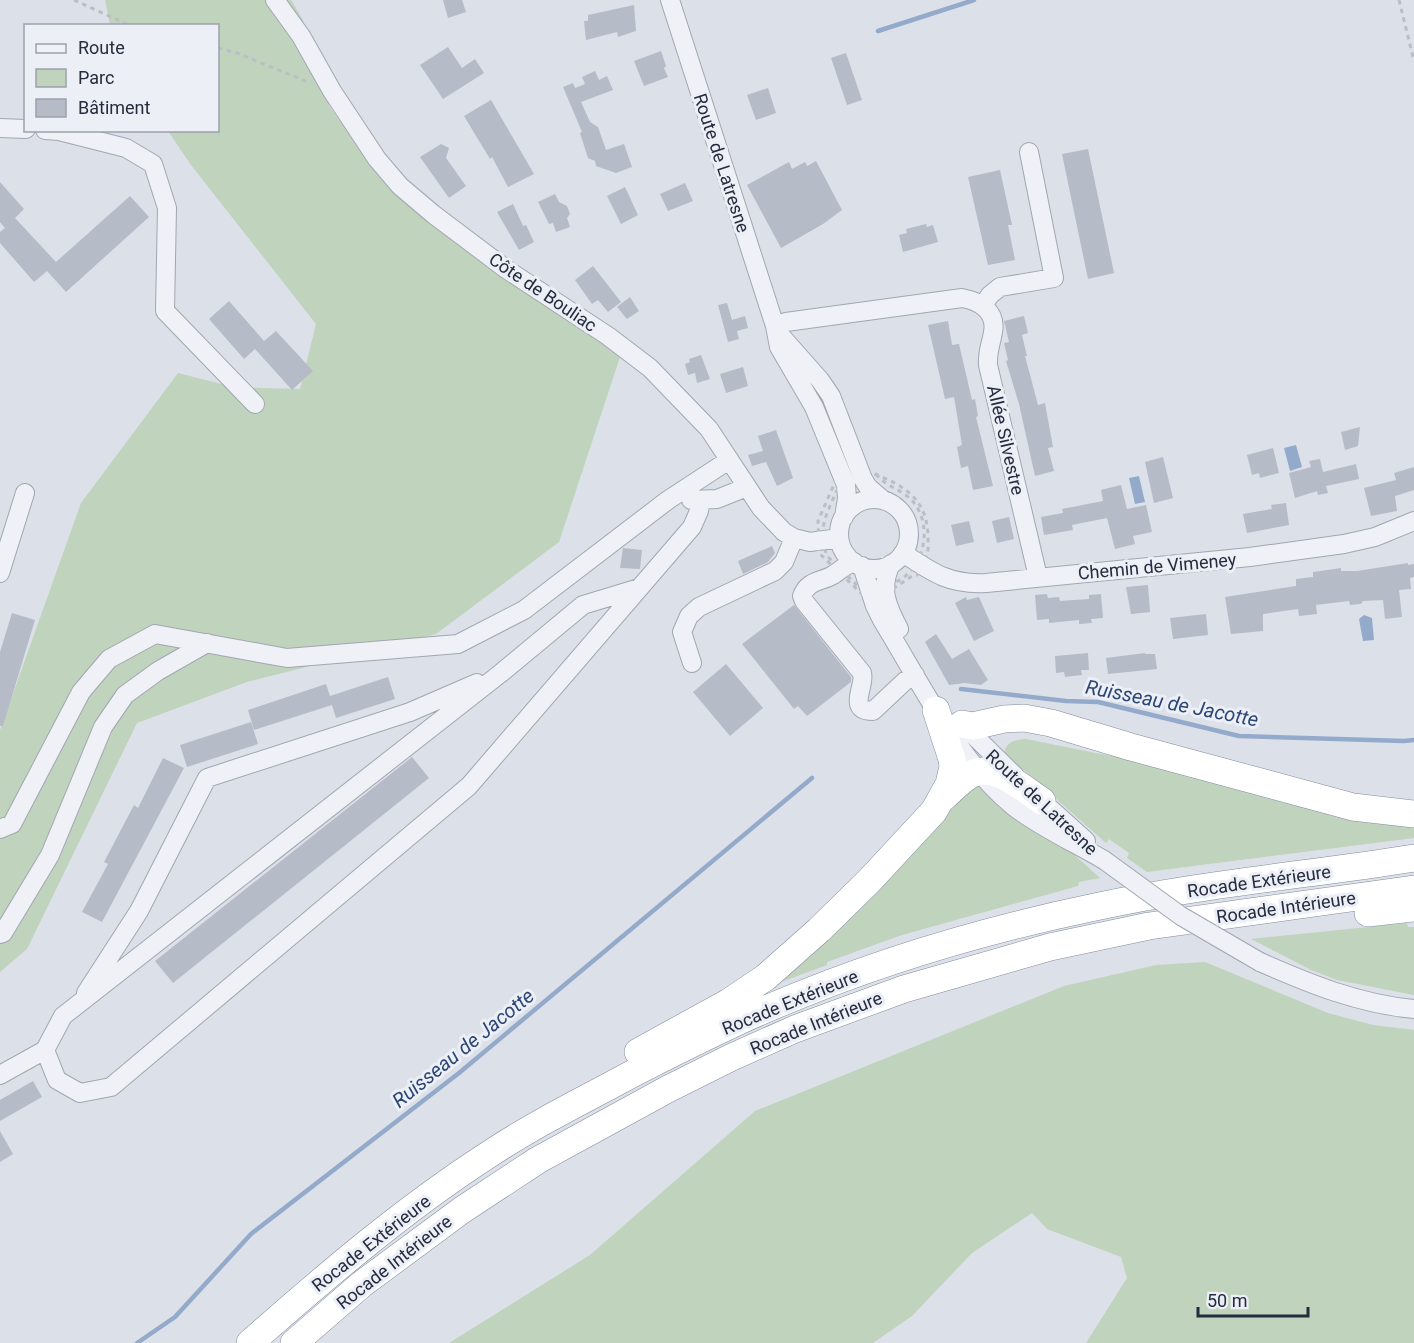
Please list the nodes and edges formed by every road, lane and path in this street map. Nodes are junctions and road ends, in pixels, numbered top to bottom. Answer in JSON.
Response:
{"nodes":[{"id":1,"x":74,"y":0,"type":"edge"},
{"id":2,"x":275,"y":0,"type":"edge"},
{"id":3,"x":670,"y":0,"type":"edge"},
{"id":4,"x":1399,"y":0,"type":"edge"},
{"id":5,"x":127,"y":24,"type":"edge"},
{"id":6,"x":219,"y":48,"type":"edge"},
{"id":7,"x":1414,"y":61,"type":"edge"},
{"id":8,"x":332,"y":91,"type":"junction"},
{"id":9,"x":0,"y":128,"type":"edge"},
{"id":10,"x":24,"y":129,"type":"edge"},
{"id":11,"x":63,"y":132,"type":"edge"},
{"id":12,"x":1029,"y":152,"type":"dead end"},
{"id":13,"x":983,"y":306,"type":"junction"},
{"id":14,"x":775,"y":326,"type":"junction"},
{"id":15,"x":806,"y":377,"type":"junction"},
{"id":16,"x":255,"y":404,"type":"dead end"},
{"id":17,"x":729,"y":460,"type":"junction"},
{"id":18,"x":861,"y":472,"type":"junction"},
{"id":19,"x":843,"y":478,"type":"junction"},
{"id":20,"x":747,"y":486,"type":"junction"},
{"id":21,"x":24,"y":493,"type":"dead end"},
{"id":22,"x":668,"y":500,"type":"junction"},
{"id":23,"x":701,"y":500,"type":"junction"},
{"id":24,"x":883,"y":500,"type":"junction"},
{"id":25,"x":844,"y":517,"type":"junction"},
{"id":26,"x":1414,"y":521,"type":"edge"},
{"id":27,"x":794,"y":538,"type":"junction"},
{"id":28,"x":840,"y":538,"type":"junction"},
{"id":29,"x":819,"y":542,"type":"junction"},
{"id":30,"x":897,"y":559,"type":"junction"},
{"id":31,"x":858,"y":564,"type":"junction"},
{"id":32,"x":922,"y":566,"type":"junction"},
{"id":33,"x":838,"y":571,"type":"junction"},
{"id":34,"x":0,"y":573,"type":"edge"},
{"id":35,"x":1038,"y":577,"type":"junction"},
{"id":36,"x":639,"y":588,"type":"junction"},
{"id":37,"x":878,"y":593,"type":"junction"},
{"id":38,"x":207,"y":643,"type":"junction"},
{"id":39,"x":692,"y":663,"type":"dead end"},
{"id":40,"x":501,"y":673,"type":"junction"},
{"id":41,"x":915,"y":675,"type":"junction"},
{"id":42,"x":936,"y":710,"type":"junction"},
{"id":43,"x":962,"y":724,"type":"junction"},
{"id":44,"x":979,"y":771,"type":"junction"},
{"id":45,"x":942,"y":799,"type":"junction"},
{"id":46,"x":1042,"y":801,"type":"junction"},
{"id":47,"x":1414,"y":814,"type":"edge"},
{"id":48,"x":0,"y":829,"type":"edge"},
{"id":49,"x":1414,"y":858,"type":"edge"},
{"id":50,"x":1104,"y":860,"type":"junction"},
{"id":51,"x":1414,"y":889,"type":"edge"},
{"id":52,"x":1414,"y":908,"type":"edge"},
{"id":53,"x":1274,"y":909,"type":"junction"},
{"id":54,"x":0,"y":934,"type":"edge"},
{"id":55,"x":80,"y":1003,"type":"junction"},
{"id":56,"x":1414,"y":1009,"type":"edge"},
{"id":57,"x":45,"y":1050,"type":"junction"},
{"id":58,"x":0,"y":1075,"type":"edge"},
{"id":59,"x":517,"y":1136,"type":"junction"},
{"id":60,"x":250,"y":1343,"type":"edge"},
{"id":61,"x":294,"y":1343,"type":"edge"}],
"edges":[{"from":1,"to":5,"type":"path"},
{"from":2,"to":8,"type":"street","name":"Côte de Bouliac"},
{"from":3,"to":14,"type":"street","name":"Route de Latresne"},
{"from":4,"to":7,"type":"path"},
{"from":6,"to":8,"type":"path"},
{"from":8,"to":17,"type":"street","name":"Côte de Bouliac"},
{"from":9,"to":10,"type":"street"},
{"from":11,"to":16,"type":"street"},
{"from":12,"to":13,"type":"street"},
{"from":13,"to":14,"type":"street"},
{"from":13,"to":35,"type":"street","name":"Allée Silvestre"},
{"from":14,"to":15,"type":"street","name":"Route de Latresne"},
{"from":15,"to":18,"type":"street","name":"Route de Latresne"},
{"from":15,"to":19,"type":"street","name":"Route de Latresne"},
{"from":17,"to":20,"type":"street","name":"Côte de Bouliac"},
{"from":17,"to":22,"type":"street"},
{"from":18,"to":19,"type":"path"},
{"from":18,"to":24,"type":"street","name":"Route de Latresne"},
{"from":18,"to":32,"type":"path"},
{"from":19,"to":25,"type":"street","name":"Route de Latresne"},
{"from":19,"to":29,"type":"path"},
{"from":20,"to":23,"type":"street"},
{"from":20,"to":27,"type":"street","name":"Côte de Bouliac"},
{"from":21,"to":34,"type":"street"},
{"from":22,"to":23,"type":"street"},
{"from":22,"to":38,"type":"street"},
{"from":23,"to":36,"type":"street"},
{"from":24,"to":25,"type":"street"},
{"from":24,"to":30,"type":"street"},
{"from":25,"to":28,"type":"street"},
{"from":26,"to":35,"type":"street","name":"Chemin de Vimeney"},
{"from":27,"to":29,"type":"street","name":"Côte de Bouliac"},
{"from":27,"to":39,"type":"street"},
{"from":28,"to":29,"type":"street","name":"Côte de Bouliac"},
{"from":28,"to":31,"type":"street"},
{"from":29,"to":33,"type":"path"},
{"from":30,"to":31,"type":"street"},
{"from":30,"to":32,"type":"street","name":"Chemin de Vimeney"},
{"from":30,"to":37,"type":"street"},
{"from":31,"to":33,"type":"street"},
{"from":31,"to":37,"type":"street","name":"Route de Latresne"},
{"from":32,"to":35,"type":"street","name":"Chemin de Vimeney"},
{"from":32,"to":37,"type":"path"},
{"from":33,"to":37,"type":"path"},
{"from":33,"to":41,"type":"street"},
{"from":36,"to":40,"type":"street"},
{"from":36,"to":57,"type":"street"},
{"from":37,"to":41,"type":"street","name":"Route de Latresne"},
{"from":37,"to":43,"type":"street","name":"Route de Latresne"},
{"from":38,"to":48,"type":"street"},
{"from":38,"to":54,"type":"street"},
{"from":40,"to":55,"type":"street"},
{"from":40,"to":55,"type":"street"},
{"from":41,"to":42,"type":"street","name":"Route de Latresne"},
{"from":42,"to":44,"type":"street","name":"Route de Latresne"},
{"from":42,"to":45,"type":"highway"},
{"from":43,"to":46,"type":"street","name":"Route de Latresne"},
{"from":43,"to":47,"type":"highway"},
{"from":44,"to":45,"type":"highway"},
{"from":44,"to":46,"type":"highway"},
{"from":44,"to":50,"type":"street","name":"Route de Latresne"},
{"from":45,"to":59,"type":"highway"},
{"from":46,"to":50,"type":"street","name":"Route de Latresne"},
{"from":49,"to":59,"type":"highway","name":"Rocade Extérieure"},
{"from":50,"to":56,"type":"street","bridge":true},
{"from":51,"to":53,"type":"highway","name":"Rocade Intérieure"},
{"from":52,"to":53,"type":"highway"},
{"from":53,"to":61,"type":"highway","name":"Rocade Intérieure"},
{"from":55,"to":57,"type":"street"},
{"from":57,"to":58,"type":"street"},
{"from":59,"to":60,"type":"highway","name":"Rocade Extérieure"}]}
